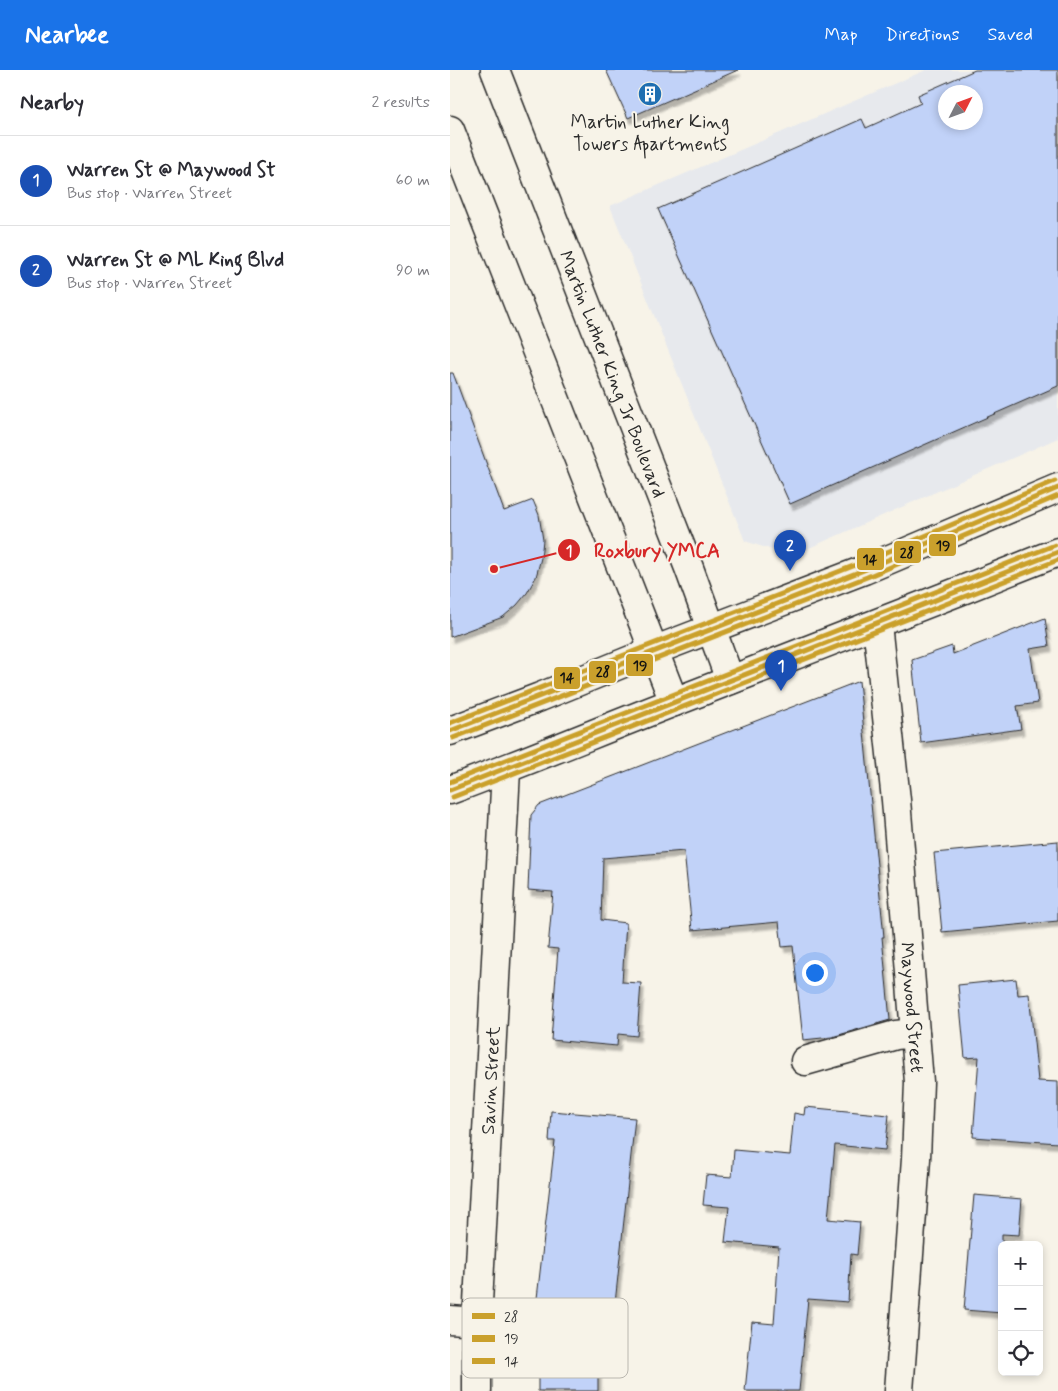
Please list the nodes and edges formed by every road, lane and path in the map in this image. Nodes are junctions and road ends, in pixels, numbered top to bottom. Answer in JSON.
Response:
{"nodes":[{"id":1,"x":495,"y":70,"type":"edge"},
{"id":2,"x":450,"y":130,"type":"edge"},
{"id":3,"x":1058,"y":488,"type":"edge"},
{"id":4,"x":1058,"y":552,"type":"edge"},
{"id":5,"x":877,"y":624,"type":"junction"},
{"id":6,"x":711,"y":628,"type":"junction"},
{"id":7,"x":653,"y":651,"type":"junction"},
{"id":8,"x":730,"y":680,"type":"junction"},
{"id":9,"x":674,"y":702,"type":"junction"},
{"id":10,"x":450,"y":731,"type":"edge"},
{"id":11,"x":506,"y":770,"type":"junction"},
{"id":12,"x":450,"y":790,"type":"edge"},
{"id":13,"x":915,"y":1033,"type":"junction"},
{"id":14,"x":805,"y":1061,"type":"dead end"},
{"id":15,"x":478,"y":1298,"type":"edge"},
{"id":16,"x":477,"y":1378,"type":"edge"},
{"id":17,"x":477,"y":1391,"type":"edge"},
{"id":18,"x":899,"y":1391,"type":"edge"}],
"edges":[{"from":1,"to":6,"type":"main road","name":"Martin Luther King Jr Boulevard"},
{"from":2,"to":7,"type":"main road"},
{"from":3,"to":6,"type":"main road"},
{"from":4,"to":5,"type":"main road"},
{"from":5,"to":8,"type":"main road"},
{"from":5,"to":13,"type":"main road","name":"Maywood Street"},
{"from":6,"to":7,"type":"main road"},
{"from":6,"to":8,"type":"main road","name":"Martin Luther King Jr Boulevard"},
{"from":7,"to":9,"type":"main road"},
{"from":7,"to":10,"type":"main road"},
{"from":8,"to":9,"type":"main road"},
{"from":9,"to":11,"type":"main road"},
{"from":11,"to":12,"type":"main road"},
{"from":11,"to":15,"type":"main road","name":"Savin Street"},
{"from":13,"to":14,"type":"main road"},
{"from":13,"to":18,"type":"main road","name":"Maywood Street"},
{"from":16,"to":17,"type":"main road","name":"Savin Street"}]}
